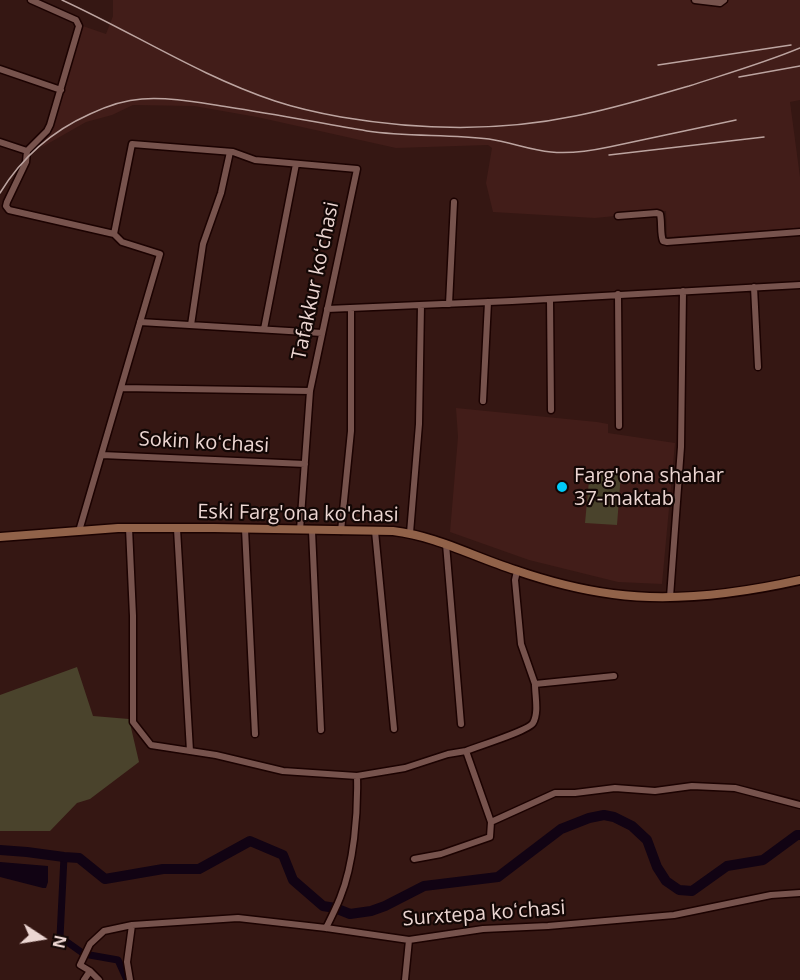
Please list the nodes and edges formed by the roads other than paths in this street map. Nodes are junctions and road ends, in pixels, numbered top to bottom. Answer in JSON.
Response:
{"nodes":[{"id":1,"x":31,"y":0,"type":"edge"},
{"id":2,"x":695,"y":0,"type":"edge"},
{"id":3,"x":724,"y":0,"type":"edge"},
{"id":4,"x":0,"y":69,"type":"edge"},
{"id":5,"x":62,"y":90,"type":"junction"},
{"id":6,"x":0,"y":142,"type":"edge"},
{"id":7,"x":27,"y":151,"type":"junction"},
{"id":8,"x":230,"y":152,"type":"junction"},
{"id":9,"x":296,"y":164,"type":"junction"},
{"id":10,"x":454,"y":202,"type":"dead end"},
{"id":11,"x":618,"y":216,"type":"dead end"},
{"id":12,"x":800,"y":232,"type":"edge"},
{"id":13,"x":114,"y":234,"type":"junction"},
{"id":14,"x":800,"y":285,"type":"edge"},
{"id":15,"x":754,"y":287,"type":"junction"},
{"id":16,"x":683,"y":291,"type":"junction"},
{"id":17,"x":618,"y":294,"type":"junction"},
{"id":18,"x":550,"y":299,"type":"junction"},
{"id":19,"x":488,"y":302,"type":"junction"},
{"id":20,"x":449,"y":304,"type":"junction"},
{"id":21,"x":421,"y":305,"type":"junction"},
{"id":22,"x":351,"y":308,"type":"junction"},
{"id":23,"x":327,"y":309,"type":"junction"},
{"id":24,"x":140,"y":322,"type":"junction"},
{"id":25,"x":191,"y":325,"type":"junction"},
{"id":26,"x":264,"y":329,"type":"junction"},
{"id":27,"x":322,"y":333,"type":"junction"},
{"id":28,"x":758,"y":367,"type":"dead end"},
{"id":29,"x":121,"y":388,"type":"junction"},
{"id":30,"x":309,"y":391,"type":"junction"},
{"id":31,"x":483,"y":401,"type":"dead end"},
{"id":32,"x":551,"y":410,"type":"dead end"},
{"id":33,"x":619,"y":426,"type":"dead end"},
{"id":34,"x":102,"y":454,"type":"junction"},
{"id":35,"x":305,"y":464,"type":"junction"},
{"id":36,"x":129,"y":528,"type":"junction"},
{"id":37,"x":177,"y":529,"type":"junction"},
{"id":38,"x":245,"y":529,"type":"junction"},
{"id":39,"x":300,"y":530,"type":"junction"},
{"id":40,"x":79,"y":531,"type":"junction"},
{"id":41,"x":312,"y":531,"type":"junction"},
{"id":42,"x":341,"y":531,"type":"junction"},
{"id":43,"x":375,"y":531,"type":"junction"},
{"id":44,"x":410,"y":533,"type":"junction"},
{"id":45,"x":0,"y":537,"type":"edge"},
{"id":46,"x":446,"y":544,"type":"junction"},
{"id":47,"x":517,"y":571,"type":"junction"},
{"id":48,"x":800,"y":580,"type":"edge"},
{"id":49,"x":670,"y":597,"type":"junction"},
{"id":50,"x":614,"y":676,"type":"dead end"},
{"id":51,"x":535,"y":684,"type":"junction"},
{"id":52,"x":461,"y":724,"type":"dead end"},
{"id":53,"x":394,"y":729,"type":"dead end"},
{"id":54,"x":321,"y":730,"type":"dead end"},
{"id":55,"x":255,"y":734,"type":"dead end"},
{"id":56,"x":190,"y":751,"type":"junction"},
{"id":57,"x":466,"y":751,"type":"junction"},
{"id":58,"x":357,"y":776,"type":"junction"},
{"id":59,"x":800,"y":805,"type":"edge"},
{"id":60,"x":491,"y":822,"type":"junction"},
{"id":61,"x":414,"y":859,"type":"dead end"},
{"id":62,"x":800,"y":893,"type":"edge"},
{"id":63,"x":132,"y":925,"type":"junction"},
{"id":64,"x":327,"y":928,"type":"junction"},
{"id":65,"x":409,"y":940,"type":"junction"},
{"id":66,"x":90,"y":971,"type":"junction"},
{"id":67,"x":84,"y":980,"type":"edge"},
{"id":68,"x":99,"y":980,"type":"edge"},
{"id":69,"x":130,"y":980,"type":"edge"},
{"id":70,"x":405,"y":980,"type":"edge"}],
"edges":[{"from":1,"to":5,"type":"street"},
{"from":2,"to":3,"type":"street"},
{"from":4,"to":5,"type":"street"},
{"from":5,"to":7,"type":"street"},
{"from":6,"to":7,"type":"street"},
{"from":7,"to":13,"type":"street"},
{"from":8,"to":9,"type":"street","name":"Tafakkur koʻchasi"},
{"from":8,"to":13,"type":"street"},
{"from":8,"to":25,"type":"street"},
{"from":9,"to":23,"type":"street","name":"Tafakkur koʻchasi"},
{"from":9,"to":26,"type":"street"},
{"from":10,"to":20,"type":"street"},
{"from":11,"to":12,"type":"street"},
{"from":13,"to":24,"type":"street","name":"Sokin koʻchasi"},
{"from":14,"to":15,"type":"street"},
{"from":15,"to":16,"type":"street"},
{"from":15,"to":28,"type":"street"},
{"from":16,"to":17,"type":"street"},
{"from":16,"to":49,"type":"street"},
{"from":17,"to":18,"type":"street"},
{"from":17,"to":33,"type":"street"},
{"from":18,"to":19,"type":"street"},
{"from":18,"to":32,"type":"street"},
{"from":19,"to":20,"type":"street"},
{"from":19,"to":31,"type":"street"},
{"from":20,"to":21,"type":"street"},
{"from":21,"to":22,"type":"street"},
{"from":21,"to":44,"type":"street"},
{"from":22,"to":23,"type":"street"},
{"from":22,"to":42,"type":"street"},
{"from":23,"to":27,"type":"street","name":"Tafakkur koʻchasi"},
{"from":24,"to":25,"type":"street"},
{"from":24,"to":29,"type":"street","name":"Sokin koʻchasi"},
{"from":25,"to":26,"type":"street"},
{"from":26,"to":27,"type":"street"},
{"from":27,"to":30,"type":"street","name":"Tafakkur koʻchasi"},
{"from":29,"to":30,"type":"street"},
{"from":29,"to":34,"type":"street","name":"Sokin koʻchasi"},
{"from":30,"to":35,"type":"street","name":"Tafakkur koʻchasi"},
{"from":34,"to":35,"type":"street","name":"Sokin koʻchasi"},
{"from":34,"to":40,"type":"street","name":"Sokin koʻchasi"},
{"from":35,"to":39,"type":"street","name":"Tafakkur koʻchasi"},
{"from":36,"to":37,"type":"main road","name":"Eski Farg'ona ko'chasi"},
{"from":36,"to":40,"type":"main road","name":"Eski Farg'ona ko'chasi"},
{"from":36,"to":56,"type":"street"},
{"from":37,"to":38,"type":"main road","name":"Eski Farg'ona ko'chasi"},
{"from":37,"to":56,"type":"street"},
{"from":38,"to":39,"type":"main road","name":"Eski Farg'ona ko'chasi"},
{"from":38,"to":55,"type":"street"},
{"from":39,"to":41,"type":"main road","name":"Eski Farg'ona ko'chasi"},
{"from":40,"to":45,"type":"main road","name":"Eski Farg'ona ko'chasi"},
{"from":41,"to":42,"type":"main road","name":"Eski Farg'ona ko'chasi"},
{"from":41,"to":54,"type":"street"},
{"from":42,"to":43,"type":"main road","name":"Eski Farg'ona ko'chasi"},
{"from":43,"to":44,"type":"main road","name":"Eski Farg'ona ko'chasi"},
{"from":43,"to":53,"type":"street"},
{"from":44,"to":46,"type":"main road","name":"Eski Farg'ona ko'chasi"},
{"from":46,"to":47,"type":"main road","name":"Eski Farg'ona ko'chasi"},
{"from":46,"to":52,"type":"street"},
{"from":47,"to":49,"type":"main road","name":"Eski Farg'ona ko'chasi"},
{"from":47,"to":51,"type":"street"},
{"from":48,"to":49,"type":"main road","name":"Eski Farg'ona ko'chasi"},
{"from":50,"to":51,"type":"street"},
{"from":51,"to":57,"type":"street"},
{"from":56,"to":58,"type":"street"},
{"from":57,"to":58,"type":"street"},
{"from":57,"to":60,"type":"street"},
{"from":58,"to":64,"type":"street"},
{"from":59,"to":60,"type":"street"},
{"from":60,"to":61,"type":"street"},
{"from":62,"to":65,"type":"street","name":"Surxtepa koʻchasi"},
{"from":63,"to":64,"type":"street","name":"Surxtepa koʻchasi"},
{"from":63,"to":66,"type":"street","name":"Surxtepa koʻchasi"},
{"from":63,"to":69,"type":"street"},
{"from":64,"to":65,"type":"street","name":"Surxtepa koʻchasi"},
{"from":65,"to":70,"type":"street"},
{"from":66,"to":67,"type":"street"},
{"from":66,"to":68,"type":"street"}]}
